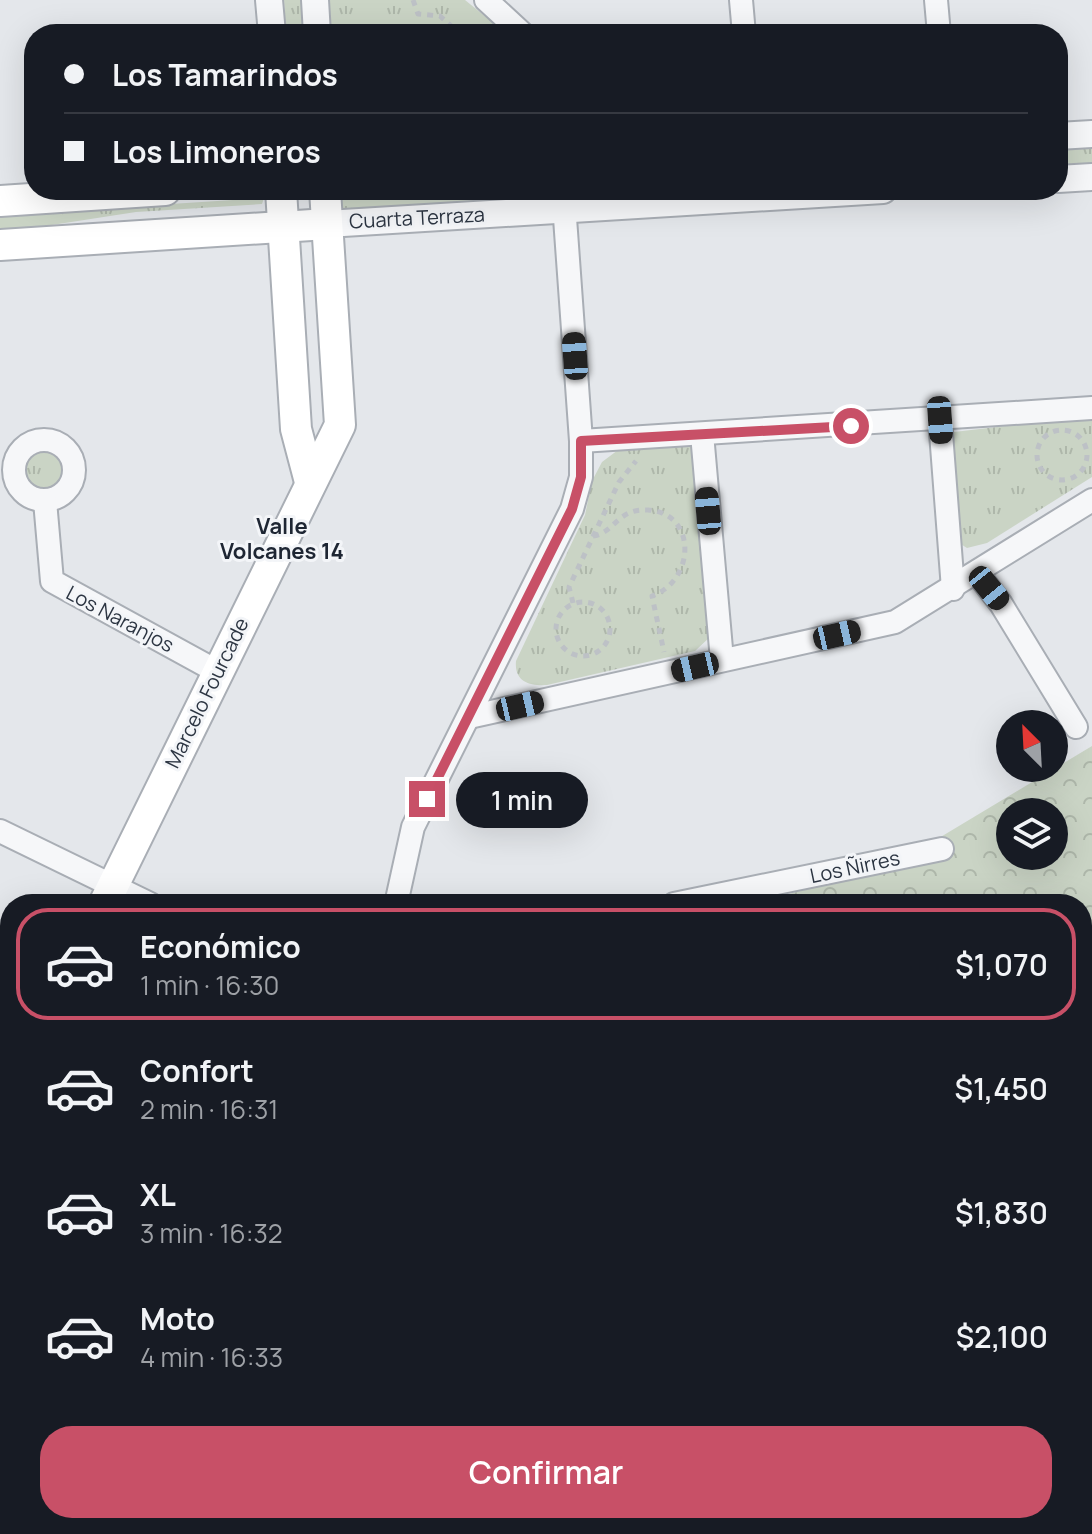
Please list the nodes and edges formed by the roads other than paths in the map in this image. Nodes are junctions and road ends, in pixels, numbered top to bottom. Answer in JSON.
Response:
{"nodes":[{"id":1,"x":269,"y":0,"type":"edge"},
{"id":2,"x":315,"y":0,"type":"edge"},
{"id":3,"x":486,"y":0,"type":"edge"},
{"id":4,"x":741,"y":0,"type":"edge"},
{"id":5,"x":936,"y":0,"type":"edge"},
{"id":6,"x":271,"y":24,"type":"edge"},
{"id":7,"x":316,"y":24,"type":"edge"},
{"id":8,"x":512,"y":24,"type":"edge"},
{"id":9,"x":743,"y":24,"type":"edge"},
{"id":10,"x":938,"y":24,"type":"edge"},
{"id":11,"x":1092,"y":134,"type":"edge"},
{"id":12,"x":1068,"y":135,"type":"edge"},
{"id":13,"x":1092,"y":177,"type":"edge"},
{"id":14,"x":1068,"y":178,"type":"edge"},
{"id":15,"x":24,"y":199,"type":"edge"},
{"id":16,"x":282,"y":200,"type":"edge"},
{"id":17,"x":326,"y":200,"type":"edge"},
{"id":18,"x":564,"y":200,"type":"edge"},
{"id":19,"x":0,"y":201,"type":"edge"},
{"id":20,"x":327,"y":224,"type":"junction"},
{"id":21,"x":283,"y":227,"type":"junction"},
{"id":22,"x":0,"y":245,"type":"edge"},
{"id":23,"x":1092,"y":408,"type":"edge"},
{"id":24,"x":940,"y":420,"type":"junction"},
{"id":25,"x":702,"y":434,"type":"junction"},
{"id":26,"x":581,"y":441,"type":"junction"},
{"id":27,"x":310,"y":482,"type":"junction"},
{"id":28,"x":1092,"y":500,"type":"edge"},
{"id":29,"x":45,"y":501,"type":"dead end"},
{"id":30,"x":977,"y":573,"type":"junction"},
{"id":31,"x":953,"y":589,"type":"junction"},
{"id":32,"x":722,"y":660,"type":"junction"},
{"id":33,"x":218,"y":672,"type":"junction"},
{"id":34,"x":469,"y":717,"type":"junction"},
{"id":35,"x":1076,"y":727,"type":"dead end"},
{"id":36,"x":0,"y":831,"type":"edge"},
{"id":37,"x":942,"y":849,"type":"dead end"},
{"id":38,"x":106,"y":894,"type":"edge"},
{"id":39,"x":108,"y":894,"type":"edge"},
{"id":40,"x":398,"y":894,"type":"edge"},
{"id":41,"x":723,"y":894,"type":"edge"}],
"edges":[{"from":1,"to":6,"type":"street"},
{"from":2,"to":7,"type":"street"},
{"from":3,"to":8,"type":"street"},
{"from":4,"to":9,"type":"street"},
{"from":5,"to":10,"type":"street"},
{"from":11,"to":12,"type":"street"},
{"from":13,"to":14,"type":"street"},
{"from":15,"to":19,"type":"main road"},
{"from":16,"to":21,"type":"main road"},
{"from":17,"to":20,"type":"main road","name":"Marcelo Fourcade"},
{"from":18,"to":20,"type":"street","name":"Cuarta Terraza"},
{"from":18,"to":26,"type":"street"},
{"from":20,"to":21,"type":"main road","name":"Cuarta Terraza"},
{"from":20,"to":27,"type":"main road","name":"Marcelo Fourcade"},
{"from":21,"to":22,"type":"main road","name":"Cuarta Terraza"},
{"from":21,"to":27,"type":"main road"},
{"from":23,"to":24,"type":"street"},
{"from":24,"to":25,"type":"street"},
{"from":24,"to":31,"type":"street"},
{"from":25,"to":26,"type":"street"},
{"from":25,"to":32,"type":"street"},
{"from":26,"to":34,"type":"street"},
{"from":27,"to":33,"type":"main road","name":"Marcelo Fourcade"},
{"from":28,"to":30,"type":"street"},
{"from":29,"to":33,"type":"street","name":"Los Naranjos"},
{"from":30,"to":31,"type":"street"},
{"from":30,"to":35,"type":"street"},
{"from":31,"to":32,"type":"street"},
{"from":32,"to":34,"type":"street"},
{"from":33,"to":39,"type":"main road","name":"Marcelo Fourcade"},
{"from":34,"to":40,"type":"street"},
{"from":36,"to":38,"type":"street"},
{"from":37,"to":41,"type":"street","name":"Los Ñirres"}]}
